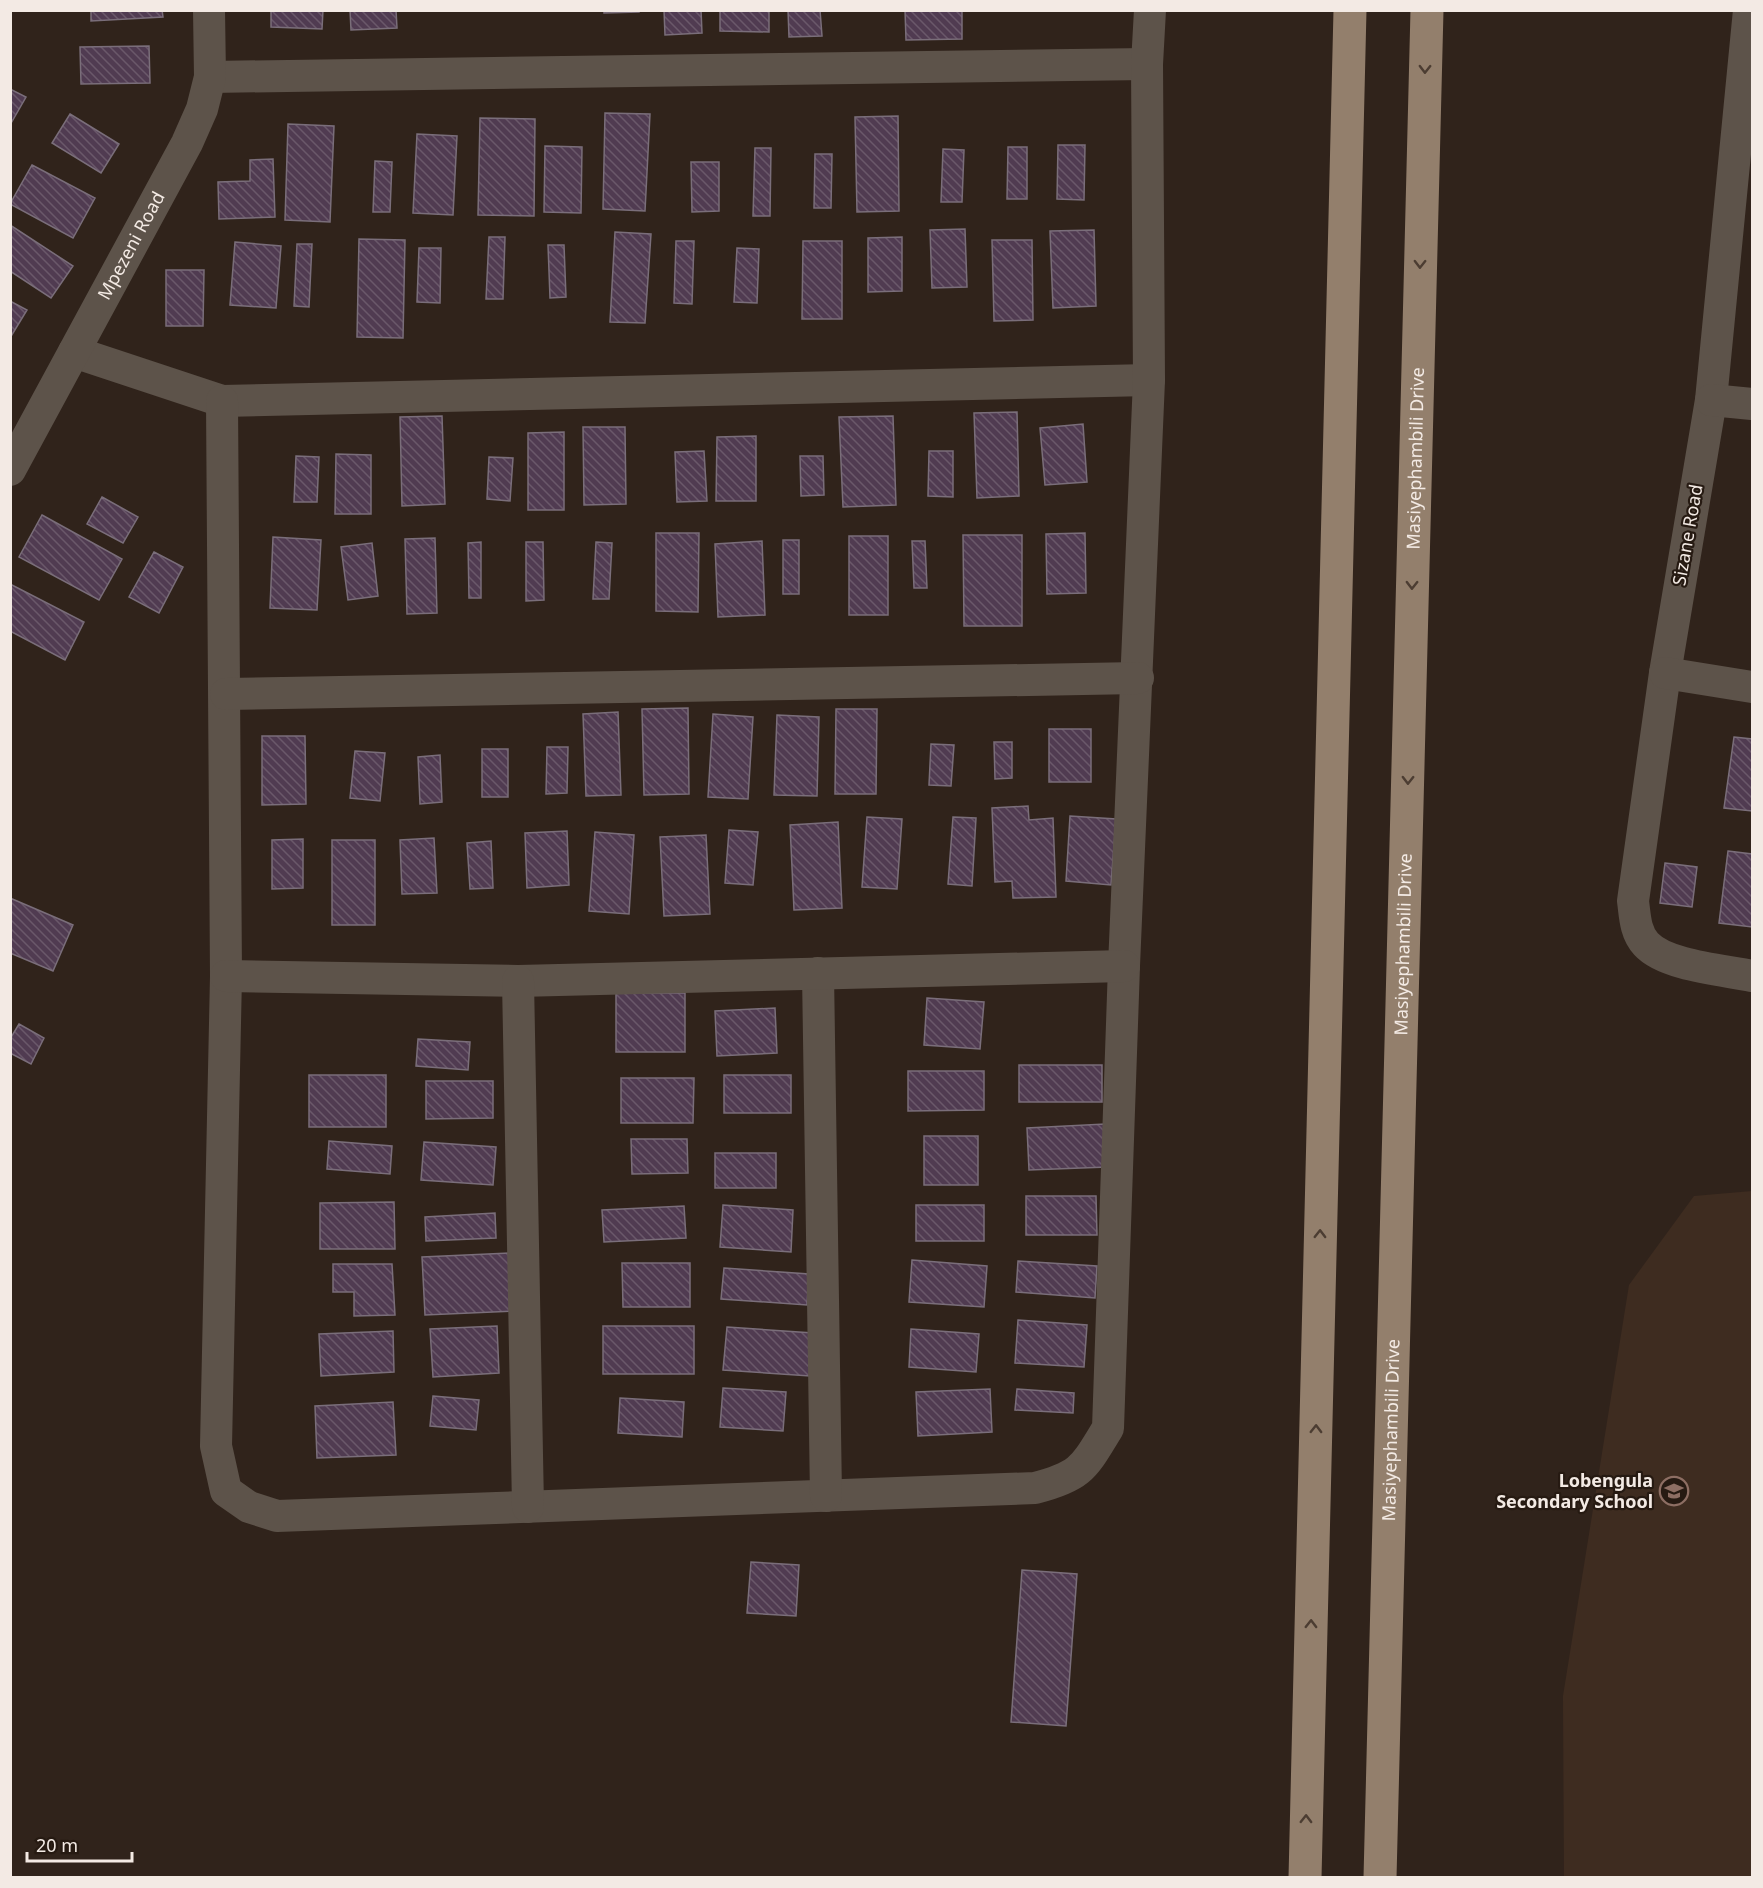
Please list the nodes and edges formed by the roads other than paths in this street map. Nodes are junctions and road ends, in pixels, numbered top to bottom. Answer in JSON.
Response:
{"nodes":[{"id":1,"x":209,"y":10,"type":"edge"},
{"id":2,"x":1150,"y":10,"type":"edge"},
{"id":3,"x":1350,"y":10,"type":"edge"},
{"id":4,"x":1427,"y":10,"type":"edge"},
{"id":5,"x":1749,"y":10,"type":"edge"},
{"id":6,"x":1147,"y":64,"type":"junction"},
{"id":7,"x":210,"y":77,"type":"junction"},
{"id":8,"x":1745,"y":121,"type":"edge"},
{"id":9,"x":74,"y":352,"type":"junction"},
{"id":10,"x":1149,"y":380,"type":"junction"},
{"id":11,"x":222,"y":400,"type":"junction"},
{"id":12,"x":1711,"y":400,"type":"junction"},
{"id":13,"x":1752,"y":404,"type":"edge"},
{"id":14,"x":10,"y":470,"type":"edge"},
{"id":15,"x":1665,"y":673,"type":"junction"},
{"id":16,"x":1138,"y":678,"type":"junction"},
{"id":17,"x":1752,"y":687,"type":"edge"},
{"id":18,"x":226,"y":694,"type":"junction"},
{"id":19,"x":1124,"y":966,"type":"junction"},
{"id":20,"x":818,"y":973,"type":"junction"},
{"id":21,"x":1752,"y":975,"type":"edge"},
{"id":22,"x":226,"y":976,"type":"junction"},
{"id":23,"x":519,"y":981,"type":"junction"},
{"id":24,"x":825,"y":1496,"type":"junction"},
{"id":25,"x":528,"y":1507,"type":"junction"},
{"id":26,"x":1305,"y":1878,"type":"edge"},
{"id":27,"x":1380,"y":1878,"type":"edge"}],
"edges":[{"from":1,"to":7,"type":"street","name":"Mpezeni Road"},
{"from":2,"to":6,"type":"street"},
{"from":26,"to":3,"type":"main road","one_way":true},
{"from":4,"to":27,"type":"main road","name":"Masiyephambili Drive","one_way":true},
{"from":5,"to":8,"type":"street","name":"Sizane Road"},
{"from":6,"to":7,"type":"street"},
{"from":6,"to":10,"type":"street"},
{"from":7,"to":9,"type":"street","name":"Mpezeni Road"},
{"from":8,"to":12,"type":"street","name":"Sizane Road"},
{"from":9,"to":11,"type":"street"},
{"from":9,"to":14,"type":"street","name":"Mpezeni Road"},
{"from":10,"to":11,"type":"street"},
{"from":10,"to":16,"type":"street"},
{"from":11,"to":18,"type":"street"},
{"from":12,"to":13,"type":"street"},
{"from":12,"to":15,"type":"street","name":"Sizane Road"},
{"from":15,"to":17,"type":"street"},
{"from":15,"to":21,"type":"street","name":"Sizane Road"},
{"from":16,"to":18,"type":"street"},
{"from":16,"to":19,"type":"street"},
{"from":18,"to":22,"type":"street"},
{"from":19,"to":20,"type":"street"},
{"from":19,"to":24,"type":"street"},
{"from":20,"to":23,"type":"street"},
{"from":20,"to":24,"type":"street"},
{"from":22,"to":23,"type":"street"},
{"from":22,"to":25,"type":"street"},
{"from":23,"to":25,"type":"street"},
{"from":24,"to":25,"type":"street"}]}
